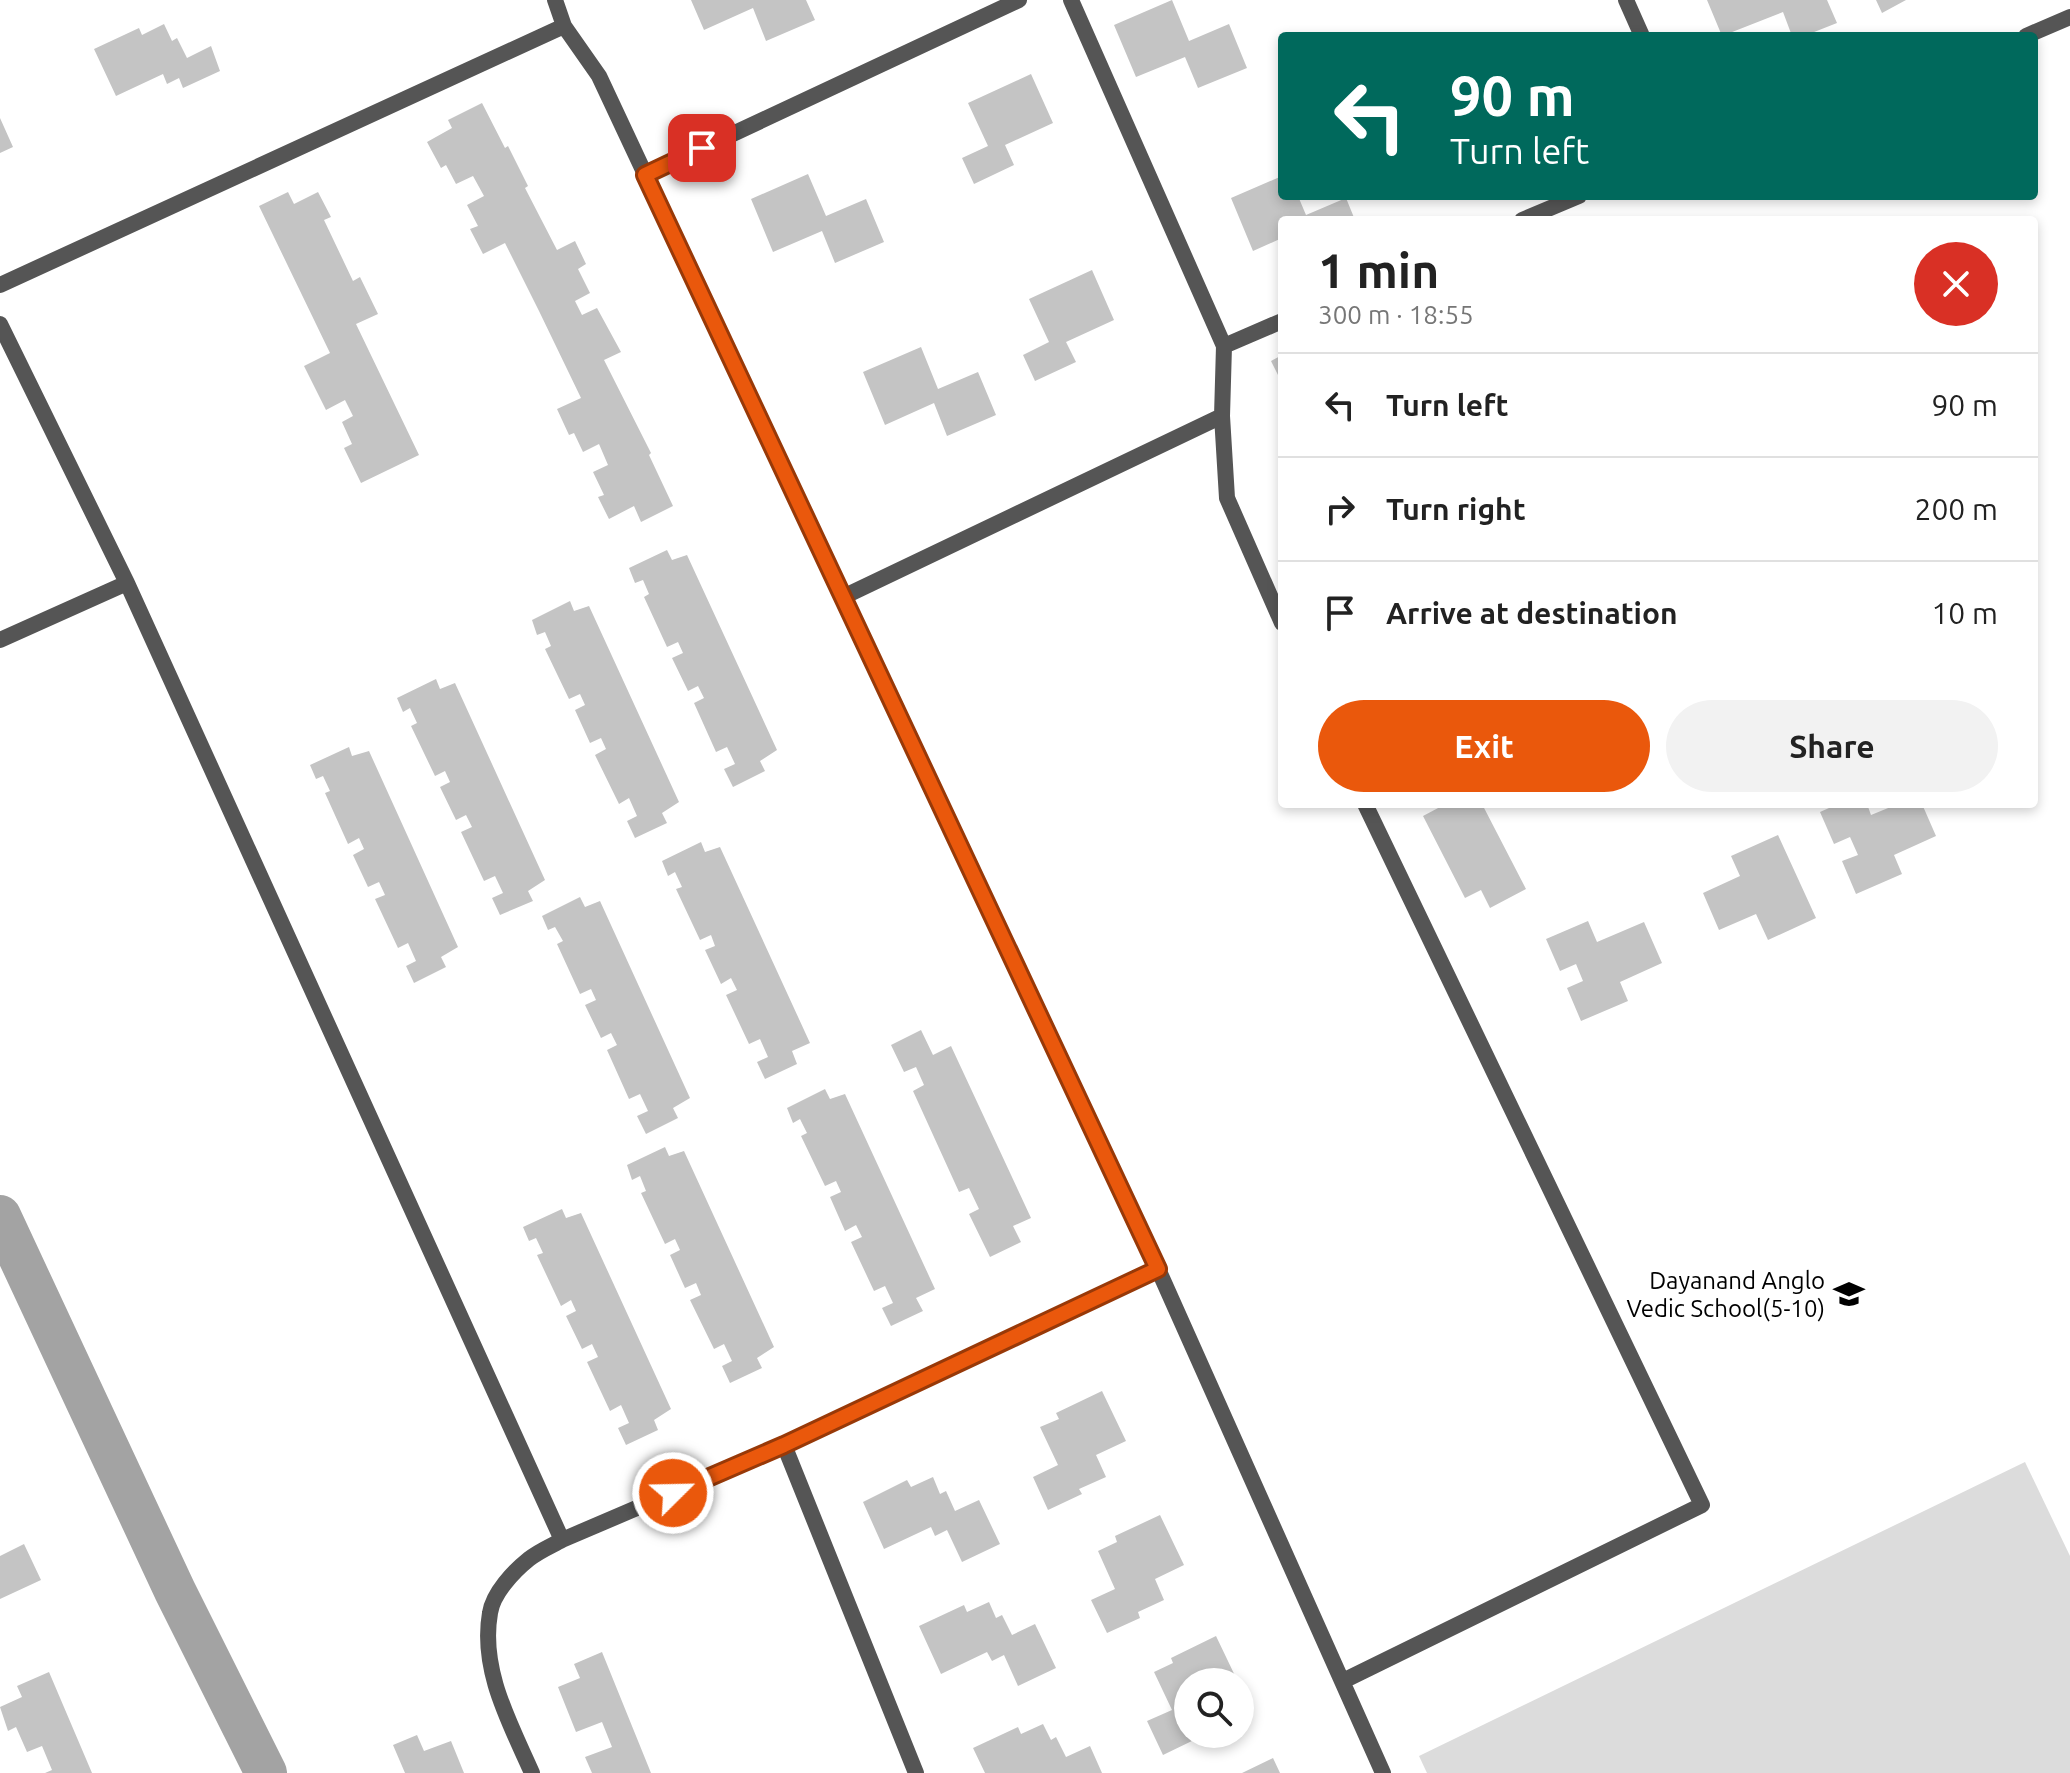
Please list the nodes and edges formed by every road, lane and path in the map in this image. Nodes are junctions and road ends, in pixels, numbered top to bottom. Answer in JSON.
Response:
{"nodes":[{"id":1,"x":555,"y":0,"type":"edge"},
{"id":2,"x":1019,"y":0,"type":"edge"},
{"id":3,"x":1071,"y":0,"type":"edge"},
{"id":4,"x":1626,"y":0,"type":"edge"},
{"id":5,"x":2070,"y":17,"type":"edge"},
{"id":6,"x":564,"y":26,"type":"junction"},
{"id":7,"x":1640,"y":32,"type":"edge"},
{"id":8,"x":2035,"y":32,"type":"edge"},
{"id":9,"x":645,"y":175,"type":"junction"},
{"id":10,"x":1570,"y":200,"type":"edge"},
{"id":11,"x":1532,"y":216,"type":"edge"},
{"id":12,"x":0,"y":285,"type":"edge"},
{"id":13,"x":1278,"y":323,"type":"edge"},
{"id":14,"x":0,"y":324,"type":"edge"},
{"id":15,"x":1224,"y":346,"type":"junction"},
{"id":16,"x":1222,"y":416,"type":"junction"},
{"id":17,"x":127,"y":583,"type":"junction"},
{"id":18,"x":843,"y":597,"type":"junction"},
{"id":19,"x":1278,"y":614,"type":"edge"},
{"id":20,"x":0,"y":640,"type":"edge"},
{"id":21,"x":1367,"y":808,"type":"edge"},
{"id":22,"x":1158,"y":1269,"type":"junction"},
{"id":23,"x":784,"y":1445,"type":"junction"},
{"id":24,"x":562,"y":1540,"type":"junction"},
{"id":25,"x":1343,"y":1681,"type":"junction"},
{"id":26,"x":532,"y":1773,"type":"edge"},
{"id":27,"x":916,"y":1773,"type":"edge"},
{"id":28,"x":1383,"y":1773,"type":"edge"}],
"edges":[{"from":1,"to":6,"type":"street"},
{"from":2,"to":9,"type":"street"},
{"from":3,"to":15,"type":"street"},
{"from":4,"to":7,"type":"street"},
{"from":5,"to":8,"type":"street"},
{"from":6,"to":9,"type":"street"},
{"from":6,"to":12,"type":"street"},
{"from":9,"to":18,"type":"street"},
{"from":10,"to":11,"type":"street"},
{"from":13,"to":15,"type":"street"},
{"from":14,"to":17,"type":"street"},
{"from":15,"to":16,"type":"street"},
{"from":16,"to":18,"type":"street"},
{"from":16,"to":19,"type":"street"},
{"from":17,"to":20,"type":"street"},
{"from":17,"to":24,"type":"street"},
{"from":18,"to":22,"type":"street"},
{"from":21,"to":25,"type":"street"},
{"from":22,"to":23,"type":"street"},
{"from":22,"to":25,"type":"street"},
{"from":23,"to":24,"type":"street"},
{"from":23,"to":27,"type":"street"},
{"from":24,"to":26,"type":"street"},
{"from":25,"to":28,"type":"street"}]}
